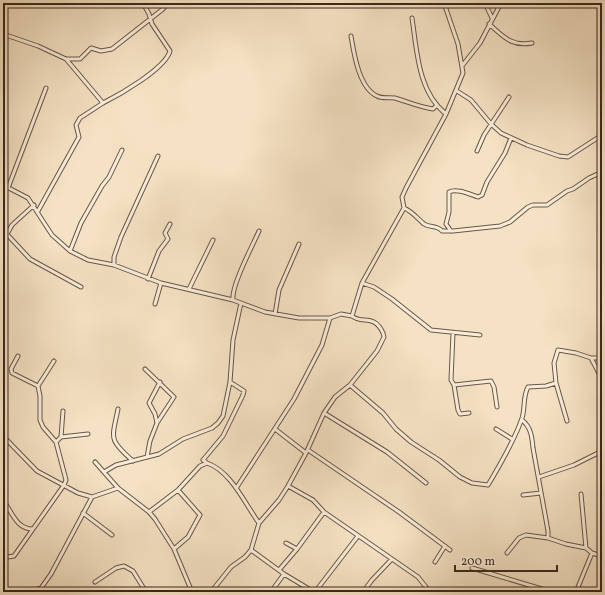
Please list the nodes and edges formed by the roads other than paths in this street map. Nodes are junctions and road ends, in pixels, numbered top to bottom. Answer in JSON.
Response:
{"nodes":[{"id":1,"x":143,"y":3,"type":"edge"},
{"id":2,"x":167,"y":3,"type":"edge"},
{"id":3,"x":444,"y":3,"type":"edge"},
{"id":4,"x":485,"y":3,"type":"edge"},
{"id":5,"x":501,"y":3,"type":"edge"},
{"id":6,"x":150,"y":18,"type":"junction"},
{"id":7,"x":412,"y":18,"type":"dead end"},
{"id":8,"x":492,"y":18,"type":"junction"},
{"id":9,"x":489,"y":24,"type":"junction"},
{"id":10,"x":3,"y":34,"type":"edge"},
{"id":11,"x":351,"y":36,"type":"dead end"},
{"id":12,"x":532,"y":43,"type":"dead end"},
{"id":13,"x":66,"y":59,"type":"junction"},
{"id":14,"x":462,"y":66,"type":"junction"},
{"id":15,"x":3,"y":80,"type":"edge"},
{"id":16,"x":3,"y":88,"type":"edge"},
{"id":17,"x":46,"y":88,"type":"dead end"},
{"id":18,"x":457,"y":91,"type":"junction"},
{"id":19,"x":509,"y":97,"type":"dead end"},
{"id":20,"x":103,"y":103,"type":"junction"},
{"id":21,"x":436,"y":106,"type":"junction"},
{"id":22,"x":446,"y":114,"type":"junction"},
{"id":23,"x":491,"y":124,"type":"junction"},
{"id":24,"x":602,"y":135,"type":"edge"},
{"id":25,"x":511,"y":138,"type":"junction"},
{"id":26,"x":122,"y":150,"type":"dead end"},
{"id":27,"x":477,"y":151,"type":"dead end"},
{"id":28,"x":158,"y":156,"type":"dead end"},
{"id":29,"x":602,"y":172,"type":"edge"},
{"id":30,"x":3,"y":185,"type":"edge"},
{"id":31,"x":8,"y":188,"type":"junction"},
{"id":32,"x":34,"y":205,"type":"junction"},
{"id":33,"x":404,"y":208,"type":"junction"},
{"id":34,"x":38,"y":211,"type":"junction"},
{"id":35,"x":170,"y":224,"type":"dead end"},
{"id":36,"x":3,"y":230,"type":"edge"},
{"id":37,"x":259,"y":231,"type":"dead end"},
{"id":38,"x":451,"y":231,"type":"junction"},
{"id":39,"x":7,"y":234,"type":"junction"},
{"id":40,"x":213,"y":240,"type":"dead end"},
{"id":41,"x":299,"y":244,"type":"dead end"},
{"id":42,"x":70,"y":251,"type":"junction"},
{"id":43,"x":114,"y":265,"type":"junction"},
{"id":44,"x":148,"y":279,"type":"junction"},
{"id":45,"x":161,"y":283,"type":"junction"},
{"id":46,"x":362,"y":283,"type":"junction"},
{"id":47,"x":81,"y":287,"type":"dead end"},
{"id":48,"x":189,"y":289,"type":"junction"},
{"id":49,"x":233,"y":300,"type":"junction"},
{"id":50,"x":241,"y":303,"type":"junction"},
{"id":51,"x":155,"y":304,"type":"dead end"},
{"id":52,"x":275,"y":314,"type":"junction"},
{"id":53,"x":352,"y":316,"type":"junction"},
{"id":54,"x":330,"y":318,"type":"junction"},
{"id":55,"x":453,"y":332,"type":"junction"},
{"id":56,"x":480,"y":335,"type":"dead end"},
{"id":57,"x":18,"y":356,"type":"dead end"},
{"id":58,"x":591,"y":358,"type":"junction"},
{"id":59,"x":602,"y":358,"type":"edge"},
{"id":60,"x":54,"y":361,"type":"dead end"},
{"id":61,"x":145,"y":368,"type":"dead end"},
{"id":62,"x":602,"y":379,"type":"edge"},
{"id":63,"x":160,"y":382,"type":"junction"},
{"id":64,"x":230,"y":382,"type":"junction"},
{"id":65,"x":556,"y":383,"type":"junction"},
{"id":66,"x":350,"y":385,"type":"junction"},
{"id":67,"x":454,"y":385,"type":"junction"},
{"id":68,"x":38,"y":386,"type":"junction"},
{"id":69,"x":497,"y":406,"type":"dead end"},
{"id":70,"x":118,"y":409,"type":"dead end"},
{"id":71,"x":62,"y":411,"type":"dead end"},
{"id":72,"x":324,"y":413,"type":"junction"},
{"id":73,"x":469,"y":413,"type":"dead end"},
{"id":74,"x":522,"y":420,"type":"junction"},
{"id":75,"x":567,"y":421,"type":"dead end"},
{"id":76,"x":157,"y":423,"type":"junction"},
{"id":77,"x":275,"y":429,"type":"junction"},
{"id":78,"x":496,"y":429,"type":"dead end"},
{"id":79,"x":88,"y":434,"type":"dead end"},
{"id":80,"x":3,"y":436,"type":"edge"},
{"id":81,"x":61,"y":437,"type":"junction"},
{"id":82,"x":512,"y":439,"type":"junction"},
{"id":83,"x":56,"y":442,"type":"junction"},
{"id":84,"x":307,"y":451,"type":"junction"},
{"id":85,"x":602,"y":451,"type":"edge"},
{"id":86,"x":147,"y":457,"type":"junction"},
{"id":87,"x":133,"y":461,"type":"junction"},
{"id":88,"x":95,"y":462,"type":"dead end"},
{"id":89,"x":207,"y":463,"type":"junction"},
{"id":90,"x":104,"y":472,"type":"junction"},
{"id":91,"x":539,"y":477,"type":"junction"},
{"id":92,"x":426,"y":483,"type":"dead end"},
{"id":93,"x":64,"y":485,"type":"junction"},
{"id":94,"x":288,"y":486,"type":"junction"},
{"id":95,"x":237,"y":487,"type":"junction"},
{"id":96,"x":118,"y":488,"type":"junction"},
{"id":97,"x":178,"y":490,"type":"junction"},
{"id":98,"x":541,"y":493,"type":"junction"},
{"id":99,"x":581,"y":494,"type":"dead end"},
{"id":100,"x":523,"y":495,"type":"dead end"},
{"id":101,"x":92,"y":497,"type":"junction"},
{"id":102,"x":3,"y":500,"type":"edge"},
{"id":103,"x":8,"y":506,"type":"junction"},
{"id":104,"x":3,"y":509,"type":"edge"},
{"id":105,"x":149,"y":512,"type":"junction"},
{"id":106,"x":324,"y":512,"type":"junction"},
{"id":107,"x":83,"y":513,"type":"junction"},
{"id":108,"x":259,"y":523,"type":"junction"},
{"id":109,"x":33,"y":529,"type":"junction"},
{"id":110,"x":112,"y":535,"type":"dead end"},
{"id":111,"x":358,"y":536,"type":"junction"},
{"id":112,"x":548,"y":538,"type":"junction"},
{"id":113,"x":286,"y":543,"type":"dead end"},
{"id":114,"x":445,"y":546,"type":"junction"},
{"id":115,"x":586,"y":548,"type":"junction"},
{"id":116,"x":174,"y":549,"type":"junction"},
{"id":117,"x":297,"y":549,"type":"junction"},
{"id":118,"x":251,"y":550,"type":"junction"},
{"id":119,"x":450,"y":550,"type":"dead end"},
{"id":120,"x":507,"y":553,"type":"dead end"},
{"id":121,"x":592,"y":553,"type":"junction"},
{"id":122,"x":3,"y":554,"type":"edge"},
{"id":123,"x":602,"y":556,"type":"edge"},
{"id":124,"x":392,"y":559,"type":"junction"},
{"id":125,"x":435,"y":562,"type":"dead end"},
{"id":126,"x":472,"y":568,"type":"dead end"},
{"id":127,"x":279,"y":570,"type":"junction"},
{"id":128,"x":284,"y":574,"type":"junction"},
{"id":129,"x":95,"y":582,"type":"dead end"},
{"id":130,"x":28,"y":592,"type":"edge"},
{"id":131,"x":146,"y":592,"type":"edge"},
{"id":132,"x":192,"y":592,"type":"edge"},
{"id":133,"x":211,"y":592,"type":"edge"},
{"id":134,"x":272,"y":592,"type":"edge"},
{"id":135,"x":314,"y":592,"type":"edge"},
{"id":136,"x":363,"y":592,"type":"edge"},
{"id":137,"x":430,"y":592,"type":"edge"},
{"id":138,"x":552,"y":592,"type":"edge"},
{"id":139,"x":576,"y":592,"type":"edge"}],
"edges":[{"from":1,"to":6,"type":"street"},
{"from":2,"to":6,"type":"street"},
{"from":3,"to":14,"type":"street"},
{"from":4,"to":8,"type":"street"},
{"from":5,"to":8,"type":"street"},
{"from":6,"to":13,"type":"street"},
{"from":6,"to":20,"type":"street"},
{"from":7,"to":21,"type":"street"},
{"from":8,"to":9,"type":"street"},
{"from":9,"to":12,"type":"street"},
{"from":9,"to":14,"type":"street"},
{"from":10,"to":13,"type":"street"},
{"from":11,"to":21,"type":"street"},
{"from":13,"to":20,"type":"street"},
{"from":14,"to":18,"type":"street"},
{"from":15,"to":16,"type":"street"},
{"from":17,"to":31,"type":"street"},
{"from":18,"to":22,"type":"street"},
{"from":18,"to":23,"type":"street"},
{"from":19,"to":23,"type":"street"},
{"from":20,"to":34,"type":"street"},
{"from":21,"to":22,"type":"street"},
{"from":22,"to":33,"type":"street"},
{"from":23,"to":25,"type":"street"},
{"from":23,"to":27,"type":"street"},
{"from":24,"to":25,"type":"street"},
{"from":25,"to":38,"type":"street"},
{"from":26,"to":42,"type":"street"},
{"from":28,"to":43,"type":"street"},
{"from":29,"to":38,"type":"street"},
{"from":30,"to":31,"type":"street"},
{"from":31,"to":32,"type":"street"},
{"from":32,"to":34,"type":"street"},
{"from":32,"to":39,"type":"street"},
{"from":33,"to":38,"type":"street"},
{"from":33,"to":46,"type":"street"},
{"from":34,"to":42,"type":"street"},
{"from":35,"to":44,"type":"street"},
{"from":36,"to":39,"type":"street"},
{"from":37,"to":49,"type":"street"},
{"from":39,"to":47,"type":"street"},
{"from":40,"to":48,"type":"street"},
{"from":41,"to":52,"type":"street"},
{"from":42,"to":43,"type":"street"},
{"from":43,"to":44,"type":"street"},
{"from":44,"to":45,"type":"street"},
{"from":45,"to":48,"type":"street"},
{"from":45,"to":51,"type":"street"},
{"from":46,"to":53,"type":"street"},
{"from":46,"to":55,"type":"street"},
{"from":48,"to":49,"type":"street"},
{"from":49,"to":50,"type":"street"},
{"from":50,"to":52,"type":"street"},
{"from":50,"to":64,"type":"street"},
{"from":52,"to":54,"type":"street"},
{"from":53,"to":54,"type":"street"},
{"from":53,"to":66,"type":"street"},
{"from":54,"to":77,"type":"street"},
{"from":55,"to":56,"type":"street"},
{"from":55,"to":67,"type":"street"},
{"from":57,"to":68,"type":"street"},
{"from":58,"to":59,"type":"street"},
{"from":58,"to":62,"type":"street"},
{"from":58,"to":65,"type":"street"},
{"from":60,"to":68,"type":"street"},
{"from":61,"to":63,"type":"street"},
{"from":63,"to":76,"type":"street"},
{"from":63,"to":76,"type":"street"},
{"from":64,"to":86,"type":"street"},
{"from":64,"to":89,"type":"street"},
{"from":65,"to":74,"type":"street"},
{"from":65,"to":75,"type":"street"},
{"from":66,"to":72,"type":"street"},
{"from":66,"to":82,"type":"street"},
{"from":67,"to":69,"type":"street"},
{"from":67,"to":73,"type":"street"},
{"from":68,"to":83,"type":"street"},
{"from":70,"to":87,"type":"street"},
{"from":71,"to":81,"type":"street"},
{"from":72,"to":84,"type":"street"},
{"from":72,"to":92,"type":"street"},
{"from":74,"to":82,"type":"street"},
{"from":74,"to":91,"type":"street"},
{"from":76,"to":86,"type":"street"},
{"from":77,"to":84,"type":"street"},
{"from":77,"to":95,"type":"street"},
{"from":78,"to":82,"type":"street"},
{"from":79,"to":81,"type":"street"},
{"from":80,"to":93,"type":"street"},
{"from":81,"to":83,"type":"street"},
{"from":83,"to":93,"type":"street"},
{"from":84,"to":94,"type":"street"},
{"from":84,"to":114,"type":"street"},
{"from":85,"to":91,"type":"street"},
{"from":86,"to":87,"type":"street"},
{"from":87,"to":90,"type":"street"},
{"from":88,"to":90,"type":"street"},
{"from":89,"to":95,"type":"street"},
{"from":89,"to":97,"type":"street"},
{"from":90,"to":96,"type":"street"},
{"from":91,"to":98,"type":"street"},
{"from":93,"to":101,"type":"street"},
{"from":93,"to":109,"type":"street"},
{"from":94,"to":106,"type":"street"},
{"from":94,"to":108,"type":"street"},
{"from":95,"to":108,"type":"street"},
{"from":96,"to":101,"type":"street"},
{"from":96,"to":105,"type":"street"},
{"from":97,"to":105,"type":"street"},
{"from":97,"to":116,"type":"street"},
{"from":98,"to":100,"type":"street"},
{"from":98,"to":112,"type":"street"},
{"from":99,"to":115,"type":"street"},
{"from":101,"to":107,"type":"street"},
{"from":102,"to":103,"type":"street"},
{"from":103,"to":104,"type":"street"},
{"from":103,"to":109,"type":"street"},
{"from":105,"to":116,"type":"street"},
{"from":106,"to":111,"type":"street"},
{"from":106,"to":117,"type":"street"},
{"from":107,"to":110,"type":"street"},
{"from":107,"to":130,"type":"street"},
{"from":108,"to":118,"type":"street"},
{"from":109,"to":122,"type":"street"},
{"from":111,"to":124,"type":"street"},
{"from":111,"to":135,"type":"street"},
{"from":112,"to":115,"type":"street"},
{"from":112,"to":120,"type":"street"},
{"from":113,"to":117,"type":"street"},
{"from":114,"to":119,"type":"street"},
{"from":114,"to":125,"type":"street"},
{"from":115,"to":121,"type":"street"},
{"from":116,"to":132,"type":"street"},
{"from":117,"to":127,"type":"street"},
{"from":118,"to":127,"type":"street"},
{"from":118,"to":133,"type":"street"},
{"from":121,"to":123,"type":"street"},
{"from":121,"to":139,"type":"street"},
{"from":124,"to":136,"type":"street"},
{"from":124,"to":137,"type":"street"},
{"from":126,"to":138,"type":"street"},
{"from":127,"to":128,"type":"street"},
{"from":128,"to":134,"type":"street"},
{"from":128,"to":135,"type":"street"},
{"from":129,"to":131,"type":"street"}]}
